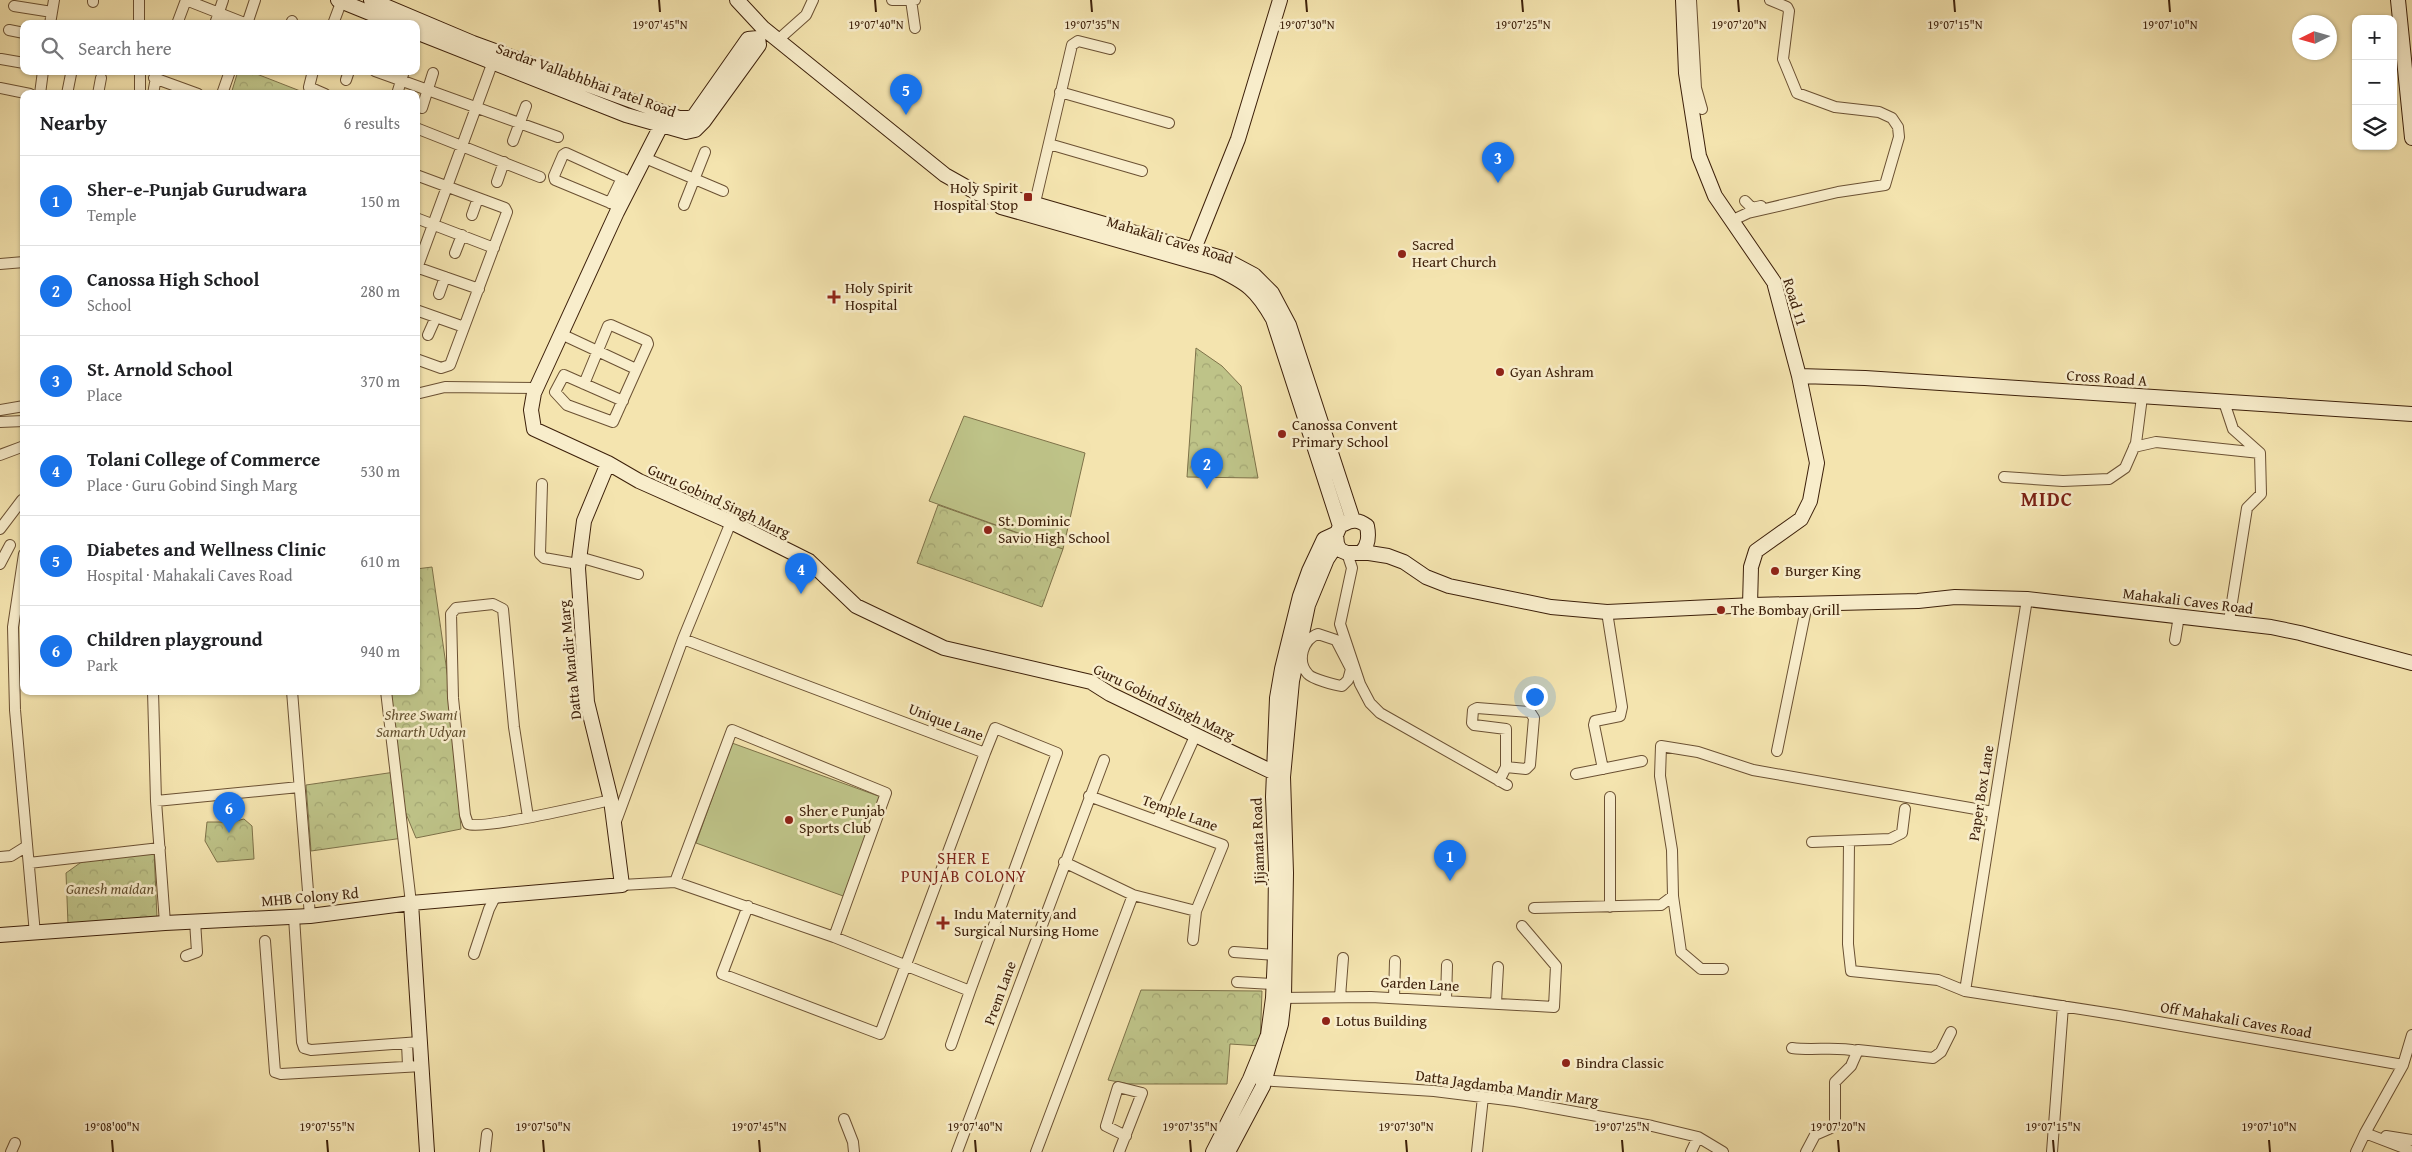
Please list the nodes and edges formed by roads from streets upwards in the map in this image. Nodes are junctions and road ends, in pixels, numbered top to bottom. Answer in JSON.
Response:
{"nodes":[{"id":1,"x":54,"y":0,"type":"edge"},
{"id":2,"x":139,"y":0,"type":"edge"},
{"id":3,"x":223,"y":0,"type":"edge"},
{"id":4,"x":255,"y":0,"type":"edge"},
{"id":5,"x":371,"y":0,"type":"edge"},
{"id":6,"x":737,"y":0,"type":"edge"},
{"id":7,"x":813,"y":0,"type":"edge"},
{"id":8,"x":892,"y":0,"type":"edge"},
{"id":9,"x":912,"y":0,"type":"edge"},
{"id":10,"x":915,"y":0,"type":"edge"},
{"id":11,"x":1280,"y":0,"type":"edge"},
{"id":12,"x":1683,"y":0,"type":"edge"},
{"id":13,"x":1692,"y":0,"type":"edge"},
{"id":14,"x":1770,"y":0,"type":"edge"},
{"id":15,"x":2398,"y":0,"type":"edge"},
{"id":16,"x":341,"y":1,"type":"edge"},
{"id":17,"x":14,"y":6,"type":"dead end"},
{"id":18,"x":52,"y":12,"type":"junction"},
{"id":19,"x":218,"y":12,"type":"junction"},
{"id":20,"x":51,"y":20,"type":"edge"},
{"id":21,"x":139,"y":20,"type":"edge"},
{"id":22,"x":178,"y":20,"type":"edge"},
{"id":23,"x":216,"y":20,"type":"edge"},
{"id":24,"x":237,"y":20,"type":"edge"},
{"id":25,"x":248,"y":20,"type":"edge"},
{"id":26,"x":334,"y":20,"type":"edge"},
{"id":27,"x":387,"y":20,"type":"edge"},
{"id":28,"x":414,"y":20,"type":"edge"},
{"id":29,"x":420,"y":23,"type":"edge"},
{"id":30,"x":915,"y":28,"type":"dead end"},
{"id":31,"x":9,"y":30,"type":"dead end"},
{"id":32,"x":20,"y":32,"type":"edge"},
{"id":33,"x":420,"y":33,"type":"edge"},
{"id":34,"x":760,"y":33,"type":"junction"},
{"id":35,"x":779,"y":39,"type":"junction"},
{"id":36,"x":2407,"y":39,"type":"edge"},
{"id":37,"x":1110,"y":49,"type":"dead end"},
{"id":38,"x":494,"y":57,"type":"junction"},
{"id":39,"x":1,"y":59,"type":"dead end"},
{"id":40,"x":20,"y":62,"type":"edge"},
{"id":41,"x":433,"y":73,"type":"dead end"},
{"id":42,"x":42,"y":75,"type":"edge"},
{"id":43,"x":72,"y":75,"type":"edge"},
{"id":44,"x":140,"y":75,"type":"edge"},
{"id":45,"x":156,"y":75,"type":"edge"},
{"id":46,"x":158,"y":75,"type":"edge"},
{"id":47,"x":229,"y":75,"type":"edge"},
{"id":48,"x":313,"y":75,"type":"edge"},
{"id":49,"x":402,"y":76,"type":"edge"},
{"id":50,"x":101,"y":78,"type":"dead end"},
{"id":51,"x":0,"y":88,"type":"edge"},
{"id":52,"x":428,"y":89,"type":"junction"},
{"id":53,"x":41,"y":90,"type":"edge"},
{"id":54,"x":68,"y":90,"type":"edge"},
{"id":55,"x":99,"y":90,"type":"edge"},
{"id":56,"x":140,"y":90,"type":"edge"},
{"id":57,"x":154,"y":90,"type":"edge"},
{"id":58,"x":190,"y":90,"type":"edge"},
{"id":59,"x":223,"y":90,"type":"edge"},
{"id":60,"x":316,"y":90,"type":"edge"},
{"id":61,"x":398,"y":90,"type":"edge"},
{"id":62,"x":20,"y":92,"type":"edge"},
{"id":63,"x":1060,"y":92,"type":"junction"},
{"id":64,"x":478,"y":106,"type":"junction"},
{"id":65,"x":526,"y":106,"type":"dead end"},
{"id":66,"x":422,"y":108,"type":"dead end"},
{"id":67,"x":1702,"y":108,"type":"dead end"},
{"id":68,"x":664,"y":120,"type":"junction"},
{"id":69,"x":520,"y":123,"type":"junction"},
{"id":70,"x":1169,"y":123,"type":"dead end"},
{"id":71,"x":420,"y":130,"type":"edge"},
{"id":72,"x":558,"y":136,"type":"dead end"},
{"id":73,"x":2412,"y":138,"type":"edge"},
{"id":74,"x":513,"y":141,"type":"dead end"},
{"id":75,"x":1049,"y":144,"type":"junction"},
{"id":76,"x":463,"y":146,"type":"junction"},
{"id":77,"x":705,"y":152,"type":"dead end"},
{"id":78,"x":645,"y":158,"type":"junction"},
{"id":79,"x":504,"y":162,"type":"junction"},
{"id":80,"x":1142,"y":171,"type":"dead end"},
{"id":81,"x":420,"y":176,"type":"edge"},
{"id":82,"x":540,"y":177,"type":"dead end"},
{"id":83,"x":694,"y":179,"type":"junction"},
{"id":84,"x":627,"y":181,"type":"junction"},
{"id":85,"x":497,"y":182,"type":"dead end"},
{"id":86,"x":448,"y":187,"type":"junction"},
{"id":87,"x":722,"y":191,"type":"dead end"},
{"id":88,"x":1839,"y":192,"type":"junction"},
{"id":89,"x":478,"y":198,"type":"junction"},
{"id":90,"x":1745,"y":201,"type":"dead end"},
{"id":91,"x":615,"y":205,"type":"junction"},
{"id":92,"x":684,"y":205,"type":"dead end"},
{"id":93,"x":1033,"y":210,"type":"junction"},
{"id":94,"x":472,"y":215,"type":"dead end"},
{"id":95,"x":420,"y":219,"type":"edge"},
{"id":96,"x":1733,"y":220,"type":"junction"},
{"id":97,"x":434,"y":224,"type":"junction"},
{"id":98,"x":462,"y":235,"type":"junction"},
{"id":99,"x":494,"y":248,"type":"junction"},
{"id":100,"x":1194,"y":249,"type":"junction"},
{"id":101,"x":454,"y":253,"type":"dead end"},
{"id":102,"x":420,"y":261,"type":"edge"},
{"id":103,"x":20,"y":262,"type":"edge"},
{"id":104,"x":0,"y":264,"type":"edge"},
{"id":105,"x":420,"y":270,"type":"edge"},
{"id":106,"x":446,"y":277,"type":"junction"},
{"id":107,"x":479,"y":289,"type":"junction"},
{"id":108,"x":439,"y":294,"type":"dead end"},
{"id":109,"x":420,"y":311,"type":"edge"},
{"id":110,"x":436,"y":317,"type":"junction"},
{"id":111,"x":464,"y":327,"type":"junction"},
{"id":112,"x":561,"y":334,"type":"junction"},
{"id":113,"x":428,"y":335,"type":"dead end"},
{"id":114,"x":598,"y":351,"type":"junction"},
{"id":115,"x":420,"y":360,"type":"edge"},
{"id":116,"x":636,"y":369,"type":"junction"},
{"id":117,"x":1799,"y":376,"type":"junction"},
{"id":118,"x":584,"y":384,"type":"junction"},
{"id":119,"x":536,"y":388,"type":"junction"},
{"id":120,"x":420,"y":393,"type":"edge"},
{"id":121,"x":2142,"y":397,"type":"junction"},
{"id":122,"x":623,"y":401,"type":"junction"},
{"id":123,"x":2224,"y":402,"type":"junction"},
{"id":124,"x":20,"y":407,"type":"edge"},
{"id":125,"x":0,"y":410,"type":"edge"},
{"id":126,"x":2412,"y":414,"type":"edge"},
{"id":127,"x":20,"y":421,"type":"edge"},
{"id":128,"x":0,"y":422,"type":"edge"},
{"id":129,"x":2134,"y":447,"type":"junction"},
{"id":130,"x":20,"y":448,"type":"edge"},
{"id":131,"x":2260,"y":453,"type":"junction"},
{"id":132,"x":0,"y":455,"type":"edge"},
{"id":133,"x":608,"y":463,"type":"junction"},
{"id":134,"x":2004,"y":477,"type":"dead end"},
{"id":135,"x":542,"y":484,"type":"dead end"},
{"id":136,"x":20,"y":503,"type":"edge"},
{"id":137,"x":731,"y":522,"type":"junction"},
{"id":138,"x":0,"y":529,"type":"edge"},
{"id":139,"x":1368,"y":532,"type":"junction"},
{"id":140,"x":1343,"y":535,"type":"junction"},
{"id":141,"x":10,"y":545,"type":"dead end"},
{"id":142,"x":1361,"y":553,"type":"junction"},
{"id":143,"x":1388,"y":556,"type":"junction"},
{"id":144,"x":579,"y":560,"type":"junction"},
{"id":145,"x":0,"y":564,"type":"edge"},
{"id":146,"x":638,"y":574,"type":"dead end"},
{"id":147,"x":20,"y":590,"type":"edge"},
{"id":148,"x":2026,"y":598,"type":"junction"},
{"id":149,"x":1807,"y":604,"type":"junction"},
{"id":150,"x":1750,"y":605,"type":"junction"},
{"id":151,"x":1607,"y":612,"type":"junction"},
{"id":152,"x":2179,"y":616,"type":"junction"},
{"id":153,"x":2229,"y":621,"type":"junction"},
{"id":154,"x":683,"y":639,"type":"junction"},
{"id":155,"x":2174,"y":640,"type":"dead end"},
{"id":156,"x":1342,"y":642,"type":"junction"},
{"id":157,"x":1301,"y":649,"type":"junction"},
{"id":158,"x":2412,"y":663,"type":"edge"},
{"id":159,"x":153,"y":695,"type":"edge"},
{"id":160,"x":292,"y":695,"type":"edge"},
{"id":161,"x":386,"y":695,"type":"edge"},
{"id":162,"x":1196,"y":734,"type":"junction"},
{"id":163,"x":1777,"y":751,"type":"dead end"},
{"id":164,"x":985,"y":753,"type":"junction"},
{"id":165,"x":1104,"y":760,"type":"dead end"},
{"id":166,"x":1642,"y":761,"type":"dead end"},
{"id":167,"x":1506,"y":767,"type":"junction"},
{"id":168,"x":1603,"y":769,"type":"junction"},
{"id":169,"x":1576,"y":774,"type":"dead end"},
{"id":170,"x":1278,"y":776,"type":"junction"},
{"id":171,"x":300,"y":787,"type":"junction"},
{"id":172,"x":1089,"y":796,"type":"junction"},
{"id":173,"x":1610,"y":797,"type":"dead end"},
{"id":174,"x":610,"y":800,"type":"junction"},
{"id":175,"x":156,"y":801,"type":"junction"},
{"id":176,"x":1905,"y":810,"type":"dead end"},
{"id":177,"x":1993,"y":812,"type":"junction"},
{"id":178,"x":528,"y":817,"type":"junction"},
{"id":179,"x":1157,"y":821,"type":"junction"},
{"id":180,"x":615,"y":825,"type":"junction"},
{"id":181,"x":1812,"y":842,"type":"dead end"},
{"id":182,"x":1848,"y":842,"type":"junction"},
{"id":183,"x":27,"y":846,"type":"junction"},
{"id":184,"x":160,"y":848,"type":"junction"},
{"id":185,"x":0,"y":858,"type":"edge"},
{"id":186,"x":1064,"y":862,"type":"junction"},
{"id":187,"x":29,"y":863,"type":"junction"},
{"id":188,"x":1281,"y":873,"type":"junction"},
{"id":189,"x":675,"y":882,"type":"junction"},
{"id":190,"x":622,"y":885,"type":"junction"},
{"id":191,"x":1133,"y":895,"type":"junction"},
{"id":192,"x":496,"y":896,"type":"junction"},
{"id":193,"x":1673,"y":896,"type":"junction"},
{"id":194,"x":411,"y":903,"type":"junction"},
{"id":195,"x":748,"y":906,"type":"junction"},
{"id":196,"x":1610,"y":906,"type":"junction"},
{"id":197,"x":1534,"y":908,"type":"dead end"},
{"id":198,"x":1196,"y":911,"type":"junction"},
{"id":199,"x":310,"y":916,"type":"junction"},
{"id":200,"x":294,"y":917,"type":"junction"},
{"id":201,"x":196,"y":921,"type":"junction"},
{"id":202,"x":165,"y":923,"type":"junction"},
{"id":203,"x":1522,"y":926,"type":"dead end"},
{"id":204,"x":35,"y":934,"type":"junction"},
{"id":205,"x":0,"y":935,"type":"edge"},
{"id":206,"x":834,"y":937,"type":"junction"},
{"id":207,"x":1193,"y":940,"type":"dead end"},
{"id":208,"x":265,"y":942,"type":"dead end"},
{"id":209,"x":1234,"y":952,"type":"dead end"},
{"id":210,"x":474,"y":954,"type":"dead end"},
{"id":211,"x":1275,"y":955,"type":"junction"},
{"id":212,"x":186,"y":956,"type":"dead end"},
{"id":213,"x":1343,"y":958,"type":"dead end"},
{"id":214,"x":1395,"y":961,"type":"dead end"},
{"id":215,"x":1447,"y":965,"type":"dead end"},
{"id":216,"x":905,"y":967,"type":"junction"},
{"id":217,"x":1498,"y":968,"type":"dead end"},
{"id":218,"x":1723,"y":969,"type":"dead end"},
{"id":219,"x":1237,"y":982,"type":"dead end"},
{"id":220,"x":970,"y":990,"type":"junction"},
{"id":221,"x":1965,"y":991,"type":"junction"},
{"id":222,"x":1277,"y":993,"type":"junction"},
{"id":223,"x":1340,"y":997,"type":"junction"},
{"id":224,"x":1394,"y":998,"type":"junction"},
{"id":225,"x":1446,"y":1000,"type":"junction"},
{"id":226,"x":1496,"y":1003,"type":"junction"},
{"id":227,"x":2063,"y":1006,"type":"junction"},
{"id":228,"x":1951,"y":1032,"type":"dead end"},
{"id":229,"x":2412,"y":1035,"type":"edge"},
{"id":230,"x":414,"y":1043,"type":"junction"},
{"id":231,"x":951,"y":1045,"type":"dead end"},
{"id":232,"x":1792,"y":1048,"type":"dead end"},
{"id":233,"x":1857,"y":1051,"type":"junction"},
{"id":234,"x":2403,"y":1065,"type":"junction"},
{"id":235,"x":415,"y":1066,"type":"junction"},
{"id":236,"x":1250,"y":1079,"type":"junction"},
{"id":237,"x":1265,"y":1081,"type":"junction"},
{"id":238,"x":1483,"y":1097,"type":"junction"},
{"id":239,"x":844,"y":1119,"type":"dead end"},
{"id":240,"x":2365,"y":1133,"type":"junction"},
{"id":241,"x":487,"y":1134,"type":"dead end"},
{"id":242,"x":2380,"y":1135,"type":"dead end"},
{"id":243,"x":1126,"y":1136,"type":"junction"},
{"id":244,"x":1698,"y":1137,"type":"junction"},
{"id":245,"x":2412,"y":1140,"type":"edge"},
{"id":246,"x":2412,"y":1151,"type":"edge"},
{"id":247,"x":427,"y":1152,"type":"edge"},
{"id":248,"x":485,"y":1152,"type":"edge"},
{"id":249,"x":854,"y":1152,"type":"edge"},
{"id":250,"x":957,"y":1152,"type":"edge"},
{"id":251,"x":1036,"y":1152,"type":"edge"},
{"id":252,"x":1120,"y":1152,"type":"edge"},
{"id":253,"x":1213,"y":1152,"type":"edge"},
{"id":254,"x":1228,"y":1152,"type":"edge"},
{"id":255,"x":1477,"y":1152,"type":"edge"},
{"id":256,"x":1691,"y":1152,"type":"edge"},
{"id":257,"x":1723,"y":1152,"type":"edge"},
{"id":258,"x":1806,"y":1152,"type":"edge"},
{"id":259,"x":2052,"y":1152,"type":"edge"},
{"id":260,"x":2356,"y":1152,"type":"edge"}],
"edges":[{"from":1,"to":18,"type":"street"},
{"from":2,"to":21,"type":"street"},
{"from":3,"to":19,"type":"street"},
{"from":4,"to":25,"type":"street"},
{"from":5,"to":28,"type":"street","name":"Sardar Vallabhbhai Patel Road"},
{"from":6,"to":34,"type":"street","name":"Mahakali Caves Road"},
{"from":7,"to":35,"type":"street"},
{"from":8,"to":9,"type":"street"},
{"from":9,"to":10,"type":"street"},
{"from":9,"to":30,"type":"street"},
{"from":11,"to":100,"type":"street"},
{"from":12,"to":96,"type":"street","name":"Road 11"},
{"from":13,"to":67,"type":"street"},
{"from":14,"to":88,"type":"street"},
{"from":15,"to":36,"type":"street"},
{"from":16,"to":26,"type":"street"},
{"from":16,"to":27,"type":"street"},
{"from":17,"to":18,"type":"street"},
{"from":18,"to":20,"type":"street"},
{"from":19,"to":22,"type":"street"},
{"from":19,"to":23,"type":"street"},
{"from":19,"to":24,"type":"street"},
{"from":29,"to":38,"type":"street","name":"Sardar Vallabhbhai Patel Road"},
{"from":31,"to":32,"type":"street"},
{"from":33,"to":38,"type":"street","name":"Sardar Vallabhbhai Patel Road"},
{"from":34,"to":35,"type":"street","name":"Mahakali Caves Road"},
{"from":34,"to":68,"type":"street","name":"Sardar Vallabhbhai Patel Road"},
{"from":35,"to":93,"type":"street","name":"Mahakali Caves Road"},
{"from":36,"to":73,"type":"street"},
{"from":37,"to":63,"type":"street"},
{"from":38,"to":64,"type":"street"},
{"from":38,"to":68,"type":"street","name":"Sardar Vallabhbhai Patel Road"},
{"from":39,"to":40,"type":"street"},
{"from":41,"to":52,"type":"street"},
{"from":42,"to":53,"type":"street"},
{"from":43,"to":54,"type":"street"},
{"from":44,"to":56,"type":"street"},
{"from":45,"to":57,"type":"street"},
{"from":46,"to":58,"type":"street"},
{"from":47,"to":59,"type":"street"},
{"from":48,"to":60,"type":"street"},
{"from":49,"to":52,"type":"street"},
{"from":49,"to":61,"type":"street"},
{"from":50,"to":55,"type":"street"},
{"from":51,"to":62,"type":"street"},
{"from":52,"to":64,"type":"street"},
{"from":52,"to":66,"type":"street"},
{"from":63,"to":70,"type":"street"},
{"from":63,"to":75,"type":"street"},
{"from":64,"to":69,"type":"street"},
{"from":64,"to":76,"type":"street"},
{"from":65,"to":69,"type":"street"},
{"from":68,"to":78,"type":"street","name":"Guru Gobind Singh Marg"},
{"from":69,"to":72,"type":"street"},
{"from":69,"to":74,"type":"street"},
{"from":71,"to":76,"type":"street"},
{"from":75,"to":80,"type":"street"},
{"from":75,"to":93,"type":"street"},
{"from":76,"to":79,"type":"street"},
{"from":76,"to":86,"type":"street"},
{"from":77,"to":83,"type":"street"},
{"from":78,"to":83,"type":"street"},
{"from":78,"to":84,"type":"street","name":"Guru Gobind Singh Marg"},
{"from":79,"to":82,"type":"street"},
{"from":79,"to":85,"type":"street"},
{"from":81,"to":86,"type":"street"},
{"from":83,"to":87,"type":"street"},
{"from":83,"to":92,"type":"street"},
{"from":84,"to":91,"type":"street","name":"Guru Gobind Singh Marg"},
{"from":84,"to":91,"type":"street"},
{"from":86,"to":89,"type":"street"},
{"from":86,"to":97,"type":"street"},
{"from":88,"to":90,"type":"street"},
{"from":88,"to":96,"type":"street"},
{"from":89,"to":94,"type":"street"},
{"from":89,"to":99,"type":"street"},
{"from":91,"to":112,"type":"street","name":"Guru Gobind Singh Marg"},
{"from":93,"to":100,"type":"street","name":"Mahakali Caves Road"},
{"from":93,"to":140,"type":"street","name":"Mahakali Caves Road"},
{"from":95,"to":97,"type":"street"},
{"from":96,"to":117,"type":"street","name":"Road 11"},
{"from":97,"to":98,"type":"street"},
{"from":97,"to":102,"type":"street"},
{"from":98,"to":99,"type":"street"},
{"from":98,"to":101,"type":"street"},
{"from":99,"to":107,"type":"street"},
{"from":100,"to":140,"type":"street","name":"Mahakali Caves Road"},
{"from":103,"to":104,"type":"street"},
{"from":105,"to":106,"type":"street"},
{"from":106,"to":107,"type":"street"},
{"from":106,"to":108,"type":"street"},
{"from":107,"to":111,"type":"street"},
{"from":109,"to":110,"type":"street"},
{"from":110,"to":111,"type":"street"},
{"from":110,"to":113,"type":"street"},
{"from":111,"to":115,"type":"street"},
{"from":112,"to":114,"type":"street"},
{"from":112,"to":119,"type":"street","name":"Guru Gobind Singh Marg"},
{"from":114,"to":116,"type":"street"},
{"from":114,"to":116,"type":"street"},
{"from":114,"to":118,"type":"street"},
{"from":116,"to":122,"type":"street"},
{"from":117,"to":121,"type":"street","name":"Cross Road A"},
{"from":117,"to":150,"type":"street","name":"Road 11"},
{"from":118,"to":122,"type":"street"},
{"from":118,"to":122,"type":"street"},
{"from":119,"to":120,"type":"street"},
{"from":119,"to":133,"type":"street","name":"Guru Gobind Singh Marg"},
{"from":121,"to":123,"type":"street","name":"Cross Road A"},
{"from":121,"to":129,"type":"street"},
{"from":123,"to":126,"type":"street","name":"Cross Road A"},
{"from":123,"to":131,"type":"street"},
{"from":124,"to":125,"type":"street"},
{"from":127,"to":128,"type":"street"},
{"from":129,"to":131,"type":"street"},
{"from":129,"to":134,"type":"street"},
{"from":130,"to":132,"type":"street"},
{"from":131,"to":153,"type":"street"},
{"from":133,"to":137,"type":"street","name":"Guru Gobind Singh Marg"},
{"from":133,"to":144,"type":"street","name":"Datta Mandir Marg"},
{"from":135,"to":144,"type":"street"},
{"from":136,"to":138,"type":"street"},
{"from":137,"to":154,"type":"street"},
{"from":137,"to":162,"type":"street","name":"Guru Gobind Singh Marg"},
{"from":139,"to":140,"type":"street"},
{"from":139,"to":142,"type":"street"},
{"from":139,"to":143,"type":"street"},
{"from":140,"to":142,"type":"street"},
{"from":140,"to":156,"type":"street"},
{"from":140,"to":157,"type":"street","name":"Jijamata Road"},
{"from":140,"to":170,"type":"street","name":"Jijamata Road"},
{"from":141,"to":145,"type":"street"},
{"from":142,"to":143,"type":"street"},
{"from":143,"to":151,"type":"street","name":"Mahakali Caves Road"},
{"from":144,"to":146,"type":"street"},
{"from":144,"to":174,"type":"street","name":"Datta Mandir Marg"},
{"from":147,"to":183,"type":"street"},
{"from":148,"to":149,"type":"street","name":"Mahakali Caves Road"},
{"from":148,"to":152,"type":"street","name":"Mahakali Caves Road"},
{"from":148,"to":177,"type":"street","name":"Paper Box Lane"},
{"from":149,"to":150,"type":"street","name":"Mahakali Caves Road"},
{"from":149,"to":163,"type":"street"},
{"from":150,"to":151,"type":"street","name":"Mahakali Caves Road"},
{"from":151,"to":168,"type":"street"},
{"from":152,"to":153,"type":"street","name":"Mahakali Caves Road"},
{"from":152,"to":155,"type":"street"},
{"from":153,"to":158,"type":"street","name":"Mahakali Caves Road"},
{"from":154,"to":164,"type":"street","name":"Unique Lane"},
{"from":154,"to":180,"type":"street"},
{"from":156,"to":157,"type":"street"},
{"from":156,"to":157,"type":"street"},
{"from":156,"to":167,"type":"street"},
{"from":157,"to":170,"type":"street","name":"Jijamata Road"},
{"from":159,"to":175,"type":"street"},
{"from":160,"to":171,"type":"street"},
{"from":161,"to":194,"type":"street"},
{"from":162,"to":170,"type":"street","name":"Guru Gobind Singh Marg"},
{"from":162,"to":179,"type":"street"},
{"from":164,"to":216,"type":"street","name":"Unique Lane"},
{"from":164,"to":220,"type":"street"},
{"from":165,"to":172,"type":"street","name":"Prem Lane"},
{"from":166,"to":168,"type":"street"},
{"from":167,"to":167,"type":"street"},
{"from":168,"to":169,"type":"street"},
{"from":170,"to":188,"type":"street","name":"Jijamata Road"},
{"from":171,"to":175,"type":"street"},
{"from":171,"to":199,"type":"street"},
{"from":172,"to":179,"type":"street","name":"Temple Lane"},
{"from":172,"to":186,"type":"street","name":"Prem Lane"},
{"from":173,"to":196,"type":"street"},
{"from":174,"to":178,"type":"street"},
{"from":174,"to":180,"type":"street","name":"Datta Mandir Marg"},
{"from":175,"to":184,"type":"street"},
{"from":176,"to":182,"type":"street"},
{"from":177,"to":193,"type":"street"},
{"from":177,"to":221,"type":"street","name":"Paper Box Lane"},
{"from":178,"to":178,"type":"street"},
{"from":179,"to":198,"type":"street","name":"Temple Lane"},
{"from":180,"to":190,"type":"street","name":"Datta Mandir Marg"},
{"from":181,"to":182,"type":"street"},
{"from":182,"to":221,"type":"street","name":"Off Mahakali Caves Road"},
{"from":183,"to":185,"type":"street"},
{"from":183,"to":187,"type":"street"},
{"from":184,"to":187,"type":"street"},
{"from":184,"to":202,"type":"street"},
{"from":186,"to":191,"type":"street"},
{"from":186,"to":250,"type":"street","name":"Prem Lane"},
{"from":187,"to":204,"type":"street"},
{"from":188,"to":211,"type":"street","name":"Jijamata Road"},
{"from":188,"to":222,"type":"street","name":"Jijamata Road"},
{"from":189,"to":190,"type":"street"},
{"from":189,"to":195,"type":"street"},
{"from":189,"to":206,"type":"street"},
{"from":190,"to":192,"type":"street","name":"MHB Colony Rd"},
{"from":191,"to":198,"type":"street"},
{"from":191,"to":251,"type":"street"},
{"from":192,"to":194,"type":"street","name":"MHB Colony Rd"},
{"from":192,"to":210,"type":"street"},
{"from":193,"to":196,"type":"street"},
{"from":193,"to":218,"type":"street"},
{"from":194,"to":199,"type":"street","name":"MHB Colony Rd"},
{"from":194,"to":230,"type":"street"},
{"from":195,"to":206,"type":"street"},
{"from":195,"to":216,"type":"street","name":"Unique Lane"},
{"from":196,"to":197,"type":"street"},
{"from":198,"to":207,"type":"street","name":"Temple Lane"},
{"from":199,"to":200,"type":"street","name":"MHB Colony Rd"},
{"from":200,"to":201,"type":"street","name":"MHB Colony Rd"},
{"from":200,"to":230,"type":"street"},
{"from":201,"to":202,"type":"street","name":"MHB Colony Rd"},
{"from":201,"to":212,"type":"street"},
{"from":202,"to":204,"type":"street","name":"MHB Colony Rd"},
{"from":203,"to":226,"type":"street","name":"Garden Lane"},
{"from":204,"to":205,"type":"street","name":"MHB Colony Rd"},
{"from":206,"to":216,"type":"street"},
{"from":208,"to":235,"type":"street"},
{"from":209,"to":211,"type":"street"},
{"from":211,"to":222,"type":"street","name":"Jijamata Road"},
{"from":213,"to":223,"type":"street"},
{"from":214,"to":224,"type":"street"},
{"from":215,"to":225,"type":"street"},
{"from":216,"to":220,"type":"street"},
{"from":217,"to":226,"type":"street"},
{"from":219,"to":222,"type":"street","name":"Garden Lane"},
{"from":220,"to":231,"type":"street"},
{"from":221,"to":227,"type":"street","name":"Off Mahakali Caves Road"},
{"from":222,"to":223,"type":"street","name":"Garden Lane"},
{"from":222,"to":236,"type":"street","name":"Jijamata Road"},
{"from":222,"to":237,"type":"street","name":"Jijamata Road"},
{"from":223,"to":224,"type":"street","name":"Garden Lane"},
{"from":224,"to":225,"type":"street","name":"Garden Lane"},
{"from":225,"to":226,"type":"street","name":"Garden Lane"},
{"from":227,"to":234,"type":"street","name":"Off Mahakali Caves Road"},
{"from":227,"to":259,"type":"street"},
{"from":228,"to":233,"type":"street"},
{"from":229,"to":234,"type":"street"},
{"from":230,"to":235,"type":"street"},
{"from":232,"to":233,"type":"street"},
{"from":233,"to":258,"type":"street"},
{"from":234,"to":240,"type":"street"},
{"from":235,"to":247,"type":"street"},
{"from":236,"to":237,"type":"street","name":"Datta Jagdamba Mandir Marg"},
{"from":236,"to":253,"type":"street","name":"Jijamata Road"},
{"from":237,"to":238,"type":"street","name":"Datta Jagdamba Mandir Marg"},
{"from":237,"to":254,"type":"street","name":"Jijamata Road"},
{"from":238,"to":244,"type":"street","name":"Datta Jagdamba Mandir Marg"},
{"from":238,"to":255,"type":"street"},
{"from":239,"to":249,"type":"street"},
{"from":240,"to":246,"type":"street"},
{"from":240,"to":260,"type":"street"},
{"from":241,"to":248,"type":"street"},
{"from":242,"to":245,"type":"street"},
{"from":243,"to":243,"type":"street"},
{"from":243,"to":252,"type":"street"},
{"from":244,"to":256,"type":"street"},
{"from":244,"to":257,"type":"street","name":"Datta Jagdamba Mandir Marg"}]}
